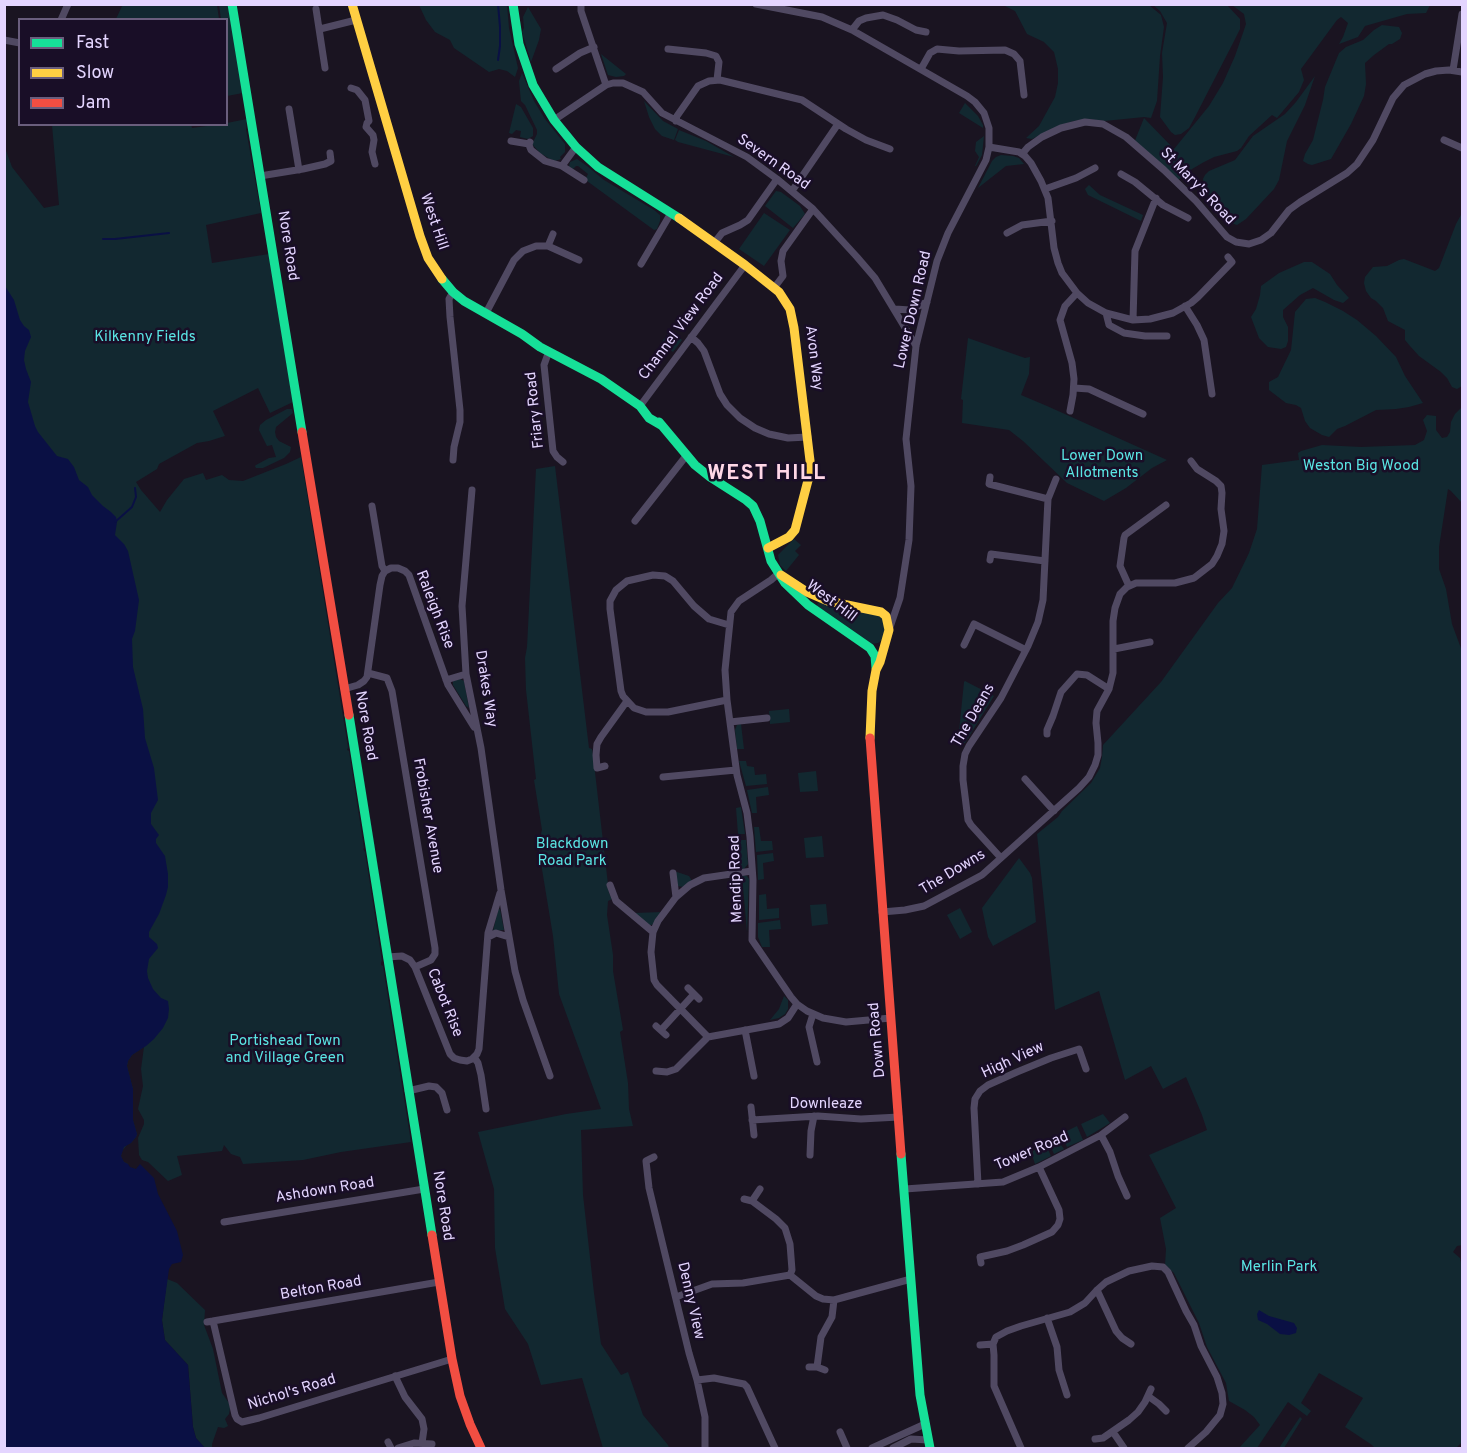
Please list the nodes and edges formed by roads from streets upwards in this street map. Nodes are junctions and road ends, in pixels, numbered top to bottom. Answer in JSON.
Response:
{"nodes":[{"id":1,"x":68,"y":4,"type":"edge"},
{"id":2,"x":232,"y":4,"type":"edge"},
{"id":3,"x":352,"y":4,"type":"edge"},
{"id":4,"x":513,"y":4,"type":"edge"},
{"id":5,"x":581,"y":4,"type":"edge"},
{"id":6,"x":756,"y":4,"type":"edge"},
{"id":7,"x":316,"y":9,"type":"dead end"},
{"id":8,"x":1462,"y":14,"type":"edge"},
{"id":9,"x":62,"y":18,"type":"edge"},
{"id":10,"x":356,"y":20,"type":"junction"},
{"id":11,"x":921,"y":21,"type":"dead end"},
{"id":12,"x":320,"y":28,"type":"junction"},
{"id":13,"x":852,"y":30,"type":"junction"},
{"id":14,"x":594,"y":47,"type":"junction"},
{"id":15,"x":668,"y":49,"type":"dead end"},
{"id":16,"x":323,"y":64,"type":"dead end"},
{"id":17,"x":556,"y":69,"type":"dead end"},
{"id":18,"x":921,"y":69,"type":"junction"},
{"id":19,"x":1453,"y":70,"type":"junction"},
{"id":20,"x":1462,"y":72,"type":"edge"},
{"id":21,"x":717,"y":80,"type":"junction"},
{"id":22,"x":606,"y":85,"type":"junction"},
{"id":23,"x":351,"y":88,"type":"dead end"},
{"id":24,"x":1024,"y":95,"type":"dead end"},
{"id":25,"x":289,"y":109,"type":"dead end"},
{"id":26,"x":385,"y":116,"type":"junction"},
{"id":27,"x":554,"y":120,"type":"junction"},
{"id":28,"x":369,"y":121,"type":"junction"},
{"id":29,"x":676,"y":122,"type":"junction"},
{"id":30,"x":838,"y":124,"type":"junction"},
{"id":31,"x":518,"y":133,"type":"dead end"},
{"id":32,"x":1444,"y":140,"type":"dead end"},
{"id":33,"x":576,"y":147,"type":"junction"},
{"id":34,"x":989,"y":147,"type":"junction"},
{"id":35,"x":1462,"y":148,"type":"edge"},
{"id":36,"x":890,"y":149,"type":"dead end"},
{"id":37,"x":330,"y":153,"type":"dead end"},
{"id":38,"x":1022,"y":154,"type":"junction"},
{"id":39,"x":375,"y":164,"type":"dead end"},
{"id":40,"x":1084,"y":164,"type":"dead end"},
{"id":41,"x":562,"y":166,"type":"junction"},
{"id":42,"x":299,"y":170,"type":"junction"},
{"id":43,"x":1121,"y":174,"type":"dead end"},
{"id":44,"x":260,"y":176,"type":"junction"},
{"id":45,"x":777,"y":178,"type":"junction"},
{"id":46,"x":584,"y":180,"type":"dead end"},
{"id":47,"x":1045,"y":189,"type":"junction"},
{"id":48,"x":792,"y":191,"type":"junction"},
{"id":49,"x":1156,"y":198,"type":"junction"},
{"id":50,"x":813,"y":209,"type":"junction"},
{"id":51,"x":671,"y":213,"type":"junction"},
{"id":52,"x":1188,"y":218,"type":"dead end"},
{"id":53,"x":1052,"y":221,"type":"junction"},
{"id":54,"x":1011,"y":229,"type":"dead end"},
{"id":55,"x":553,"y":234,"type":"dead end"},
{"id":56,"x":715,"y":242,"type":"junction"},
{"id":57,"x":642,"y":245,"type":"dead end"},
{"id":58,"x":548,"y":246,"type":"junction"},
{"id":59,"x":650,"y":250,"type":"junction"},
{"id":60,"x":1227,"y":257,"type":"dead end"},
{"id":61,"x":579,"y":260,"type":"dead end"},
{"id":62,"x":641,"y":264,"type":"dead end"},
{"id":63,"x":745,"y":265,"type":"junction"},
{"id":64,"x":774,"y":288,"type":"junction"},
{"id":65,"x":453,"y":292,"type":"junction"},
{"id":66,"x":1077,"y":294,"type":"junction"},
{"id":67,"x":927,"y":302,"type":"junction"},
{"id":68,"x":1185,"y":306,"type":"junction"},
{"id":69,"x":895,"y":309,"type":"junction"},
{"id":70,"x":486,"y":313,"type":"junction"},
{"id":71,"x":1106,"y":313,"type":"junction"},
{"id":72,"x":1133,"y":320,"type":"junction"},
{"id":73,"x":1157,"y":336,"type":"junction"},
{"id":74,"x":1167,"y":336,"type":"dead end"},
{"id":75,"x":691,"y":337,"type":"junction"},
{"id":76,"x":916,"y":346,"type":"junction"},
{"id":77,"x":1157,"y":347,"type":"dead end"},
{"id":78,"x":549,"y":351,"type":"junction"},
{"id":79,"x":1074,"y":388,"type":"junction"},
{"id":80,"x":1209,"y":389,"type":"dead end"},
{"id":81,"x":643,"y":410,"type":"junction"},
{"id":82,"x":1140,"y":410,"type":"dead end"},
{"id":83,"x":1070,"y":411,"type":"dead end"},
{"id":84,"x":808,"y":437,"type":"junction"},
{"id":85,"x":454,"y":451,"type":"junction"},
{"id":86,"x":464,"y":452,"type":"dead end"},
{"id":87,"x":686,"y":456,"type":"junction"},
{"id":88,"x":453,"y":460,"type":"dead end"},
{"id":89,"x":563,"y":462,"type":"dead end"},
{"id":90,"x":1192,"y":465,"type":"dead end"},
{"id":91,"x":1056,"y":479,"type":"dead end"},
{"id":92,"x":989,"y":484,"type":"dead end"},
{"id":93,"x":472,"y":490,"type":"dead end"},
{"id":94,"x":1048,"y":499,"type":"junction"},
{"id":95,"x":372,"y":506,"type":"dead end"},
{"id":96,"x":1164,"y":509,"type":"dead end"},
{"id":97,"x":1222,"y":515,"type":"junction"},
{"id":98,"x":1213,"y":516,"type":"dead end"},
{"id":99,"x":636,"y":521,"type":"dead end"},
{"id":100,"x":1118,"y":529,"type":"dead end"},
{"id":101,"x":1125,"y":535,"type":"junction"},
{"id":102,"x":768,"y":548,"type":"junction"},
{"id":103,"x":991,"y":554,"type":"dead end"},
{"id":104,"x":1045,"y":561,"type":"junction"},
{"id":105,"x":385,"y":571,"type":"junction"},
{"id":106,"x":780,"y":574,"type":"junction"},
{"id":107,"x":1129,"y":586,"type":"junction"},
{"id":108,"x":814,"y":596,"type":"junction"},
{"id":109,"x":900,"y":598,"type":"junction"},
{"id":110,"x":808,"y":605,"type":"junction"},
{"id":111,"x":881,"y":612,"type":"junction"},
{"id":112,"x":979,"y":616,"type":"dead end"},
{"id":113,"x":974,"y":624,"type":"junction"},
{"id":114,"x":729,"y":625,"type":"junction"},
{"id":115,"x":888,"y":632,"type":"junction"},
{"id":116,"x":964,"y":645,"type":"dead end"},
{"id":117,"x":1146,"y":645,"type":"dead end"},
{"id":118,"x":870,"y":648,"type":"junction"},
{"id":119,"x":1114,"y":649,"type":"junction"},
{"id":120,"x":1026,"y":650,"type":"junction"},
{"id":121,"x":876,"y":670,"type":"junction"},
{"id":122,"x":369,"y":673,"type":"junction"},
{"id":123,"x":466,"y":674,"type":"junction"},
{"id":124,"x":446,"y":680,"type":"junction"},
{"id":125,"x":1109,"y":688,"type":"junction"},
{"id":126,"x":344,"y":689,"type":"junction"},
{"id":127,"x":627,"y":700,"type":"junction"},
{"id":128,"x":727,"y":700,"type":"junction"},
{"id":129,"x":767,"y":718,"type":"dead end"},
{"id":130,"x":730,"y":722,"type":"junction"},
{"id":131,"x":1045,"y":730,"type":"dead end"},
{"id":132,"x":478,"y":735,"type":"junction"},
{"id":133,"x":605,"y":766,"type":"dead end"},
{"id":134,"x":736,"y":770,"type":"junction"},
{"id":135,"x":663,"y":778,"type":"dead end"},
{"id":136,"x":1025,"y":779,"type":"dead end"},
{"id":137,"x":1054,"y":811,"type":"junction"},
{"id":138,"x":1001,"y":858,"type":"junction"},
{"id":139,"x":753,"y":871,"type":"junction"},
{"id":140,"x":673,"y":873,"type":"dead end"},
{"id":141,"x":610,"y":885,"type":"dead end"},
{"id":142,"x":501,"y":890,"type":"junction"},
{"id":143,"x":676,"y":897,"type":"junction"},
{"id":144,"x":882,"y":912,"type":"junction"},
{"id":145,"x":652,"y":932,"type":"junction"},
{"id":146,"x":488,"y":937,"type":"junction"},
{"id":147,"x":509,"y":937,"type":"junction"},
{"id":148,"x":387,"y":957,"type":"junction"},
{"id":149,"x":415,"y":968,"type":"junction"},
{"id":150,"x":688,"y":988,"type":"dead end"},
{"id":151,"x":797,"y":1004,"type":"junction"},
{"id":152,"x":681,"y":1009,"type":"junction"},
{"id":153,"x":813,"y":1014,"type":"junction"},
{"id":154,"x":891,"y":1018,"type":"junction"},
{"id":155,"x":661,"y":1030,"type":"dead end"},
{"id":156,"x":745,"y":1030,"type":"junction"},
{"id":157,"x":708,"y":1037,"type":"junction"},
{"id":158,"x":1076,"y":1041,"type":"dead end"},
{"id":159,"x":1078,"y":1049,"type":"junction"},
{"id":160,"x":474,"y":1057,"type":"junction"},
{"id":161,"x":817,"y":1062,"type":"dead end"},
{"id":162,"x":1086,"y":1069,"type":"dead end"},
{"id":163,"x":656,"y":1071,"type":"dead end"},
{"id":164,"x":550,"y":1076,"type":"dead end"},
{"id":165,"x":754,"y":1076,"type":"dead end"},
{"id":166,"x":408,"y":1091,"type":"junction"},
{"id":167,"x":751,"y":1107,"type":"dead end"},
{"id":168,"x":486,"y":1109,"type":"dead end"},
{"id":169,"x":447,"y":1110,"type":"dead end"},
{"id":170,"x":814,"y":1116,"type":"junction"},
{"id":171,"x":898,"y":1117,"type":"junction"},
{"id":172,"x":1125,"y":1117,"type":"dead end"},
{"id":173,"x":752,"y":1120,"type":"junction"},
{"id":174,"x":754,"y":1135,"type":"dead end"},
{"id":175,"x":1101,"y":1135,"type":"junction"},
{"id":176,"x":810,"y":1145,"type":"junction"},
{"id":177,"x":819,"y":1145,"type":"dead end"},
{"id":178,"x":810,"y":1155,"type":"dead end"},
{"id":179,"x":654,"y":1157,"type":"dead end"},
{"id":180,"x":1039,"y":1167,"type":"junction"},
{"id":181,"x":1133,"y":1183,"type":"dead end"},
{"id":182,"x":978,"y":1184,"type":"junction"},
{"id":183,"x":1123,"y":1188,"type":"junction"},
{"id":184,"x":424,"y":1189,"type":"junction"},
{"id":185,"x":905,"y":1189,"type":"junction"},
{"id":186,"x":760,"y":1190,"type":"dead end"},
{"id":187,"x":1127,"y":1196,"type":"dead end"},
{"id":188,"x":744,"y":1198,"type":"dead end"},
{"id":189,"x":752,"y":1201,"type":"junction"},
{"id":190,"x":232,"y":1230,"type":"dead end"},
{"id":191,"x":978,"y":1248,"type":"dead end"},
{"id":192,"x":790,"y":1275,"type":"junction"},
{"id":193,"x":911,"y":1279,"type":"junction"},
{"id":194,"x":439,"y":1282,"type":"junction"},
{"id":195,"x":1096,"y":1290,"type":"junction"},
{"id":196,"x":676,"y":1297,"type":"junction"},
{"id":197,"x":834,"y":1300,"type":"junction"},
{"id":198,"x":1047,"y":1318,"type":"junction"},
{"id":199,"x":210,"y":1322,"type":"joint"},
{"id":200,"x":1122,"y":1338,"type":"junction"},
{"id":201,"x":993,"y":1344,"type":"junction"},
{"id":202,"x":1131,"y":1344,"type":"dead end"},
{"id":203,"x":980,"y":1345,"type":"dead end"},
{"id":204,"x":1118,"y":1345,"type":"dead end"},
{"id":205,"x":452,"y":1359,"type":"junction"},
{"id":206,"x":825,"y":1370,"type":"dead end"},
{"id":207,"x":395,"y":1376,"type":"junction"},
{"id":208,"x":697,"y":1380,"type":"junction"},
{"id":209,"x":1074,"y":1385,"type":"dead end"},
{"id":210,"x":1166,"y":1411,"type":"dead end"},
{"id":211,"x":925,"y":1424,"type":"junction"},
{"id":212,"x":840,"y":1432,"type":"dead end"},
{"id":213,"x":1113,"y":1432,"type":"junction"},
{"id":214,"x":1095,"y":1439,"type":"dead end"},
{"id":215,"x":422,"y":1443,"type":"junction"},
{"id":216,"x":432,"y":1444,"type":"dead end"},
{"id":217,"x":929,"y":1444,"type":"edge"},
{"id":218,"x":398,"y":1449,"type":"edge"},
{"id":219,"x":481,"y":1449,"type":"edge"},
{"id":220,"x":705,"y":1449,"type":"edge"},
{"id":221,"x":775,"y":1449,"type":"edge"},
{"id":222,"x":847,"y":1449,"type":"edge"},
{"id":223,"x":872,"y":1449,"type":"edge"},
{"id":224,"x":893,"y":1449,"type":"edge"},
{"id":225,"x":1021,"y":1449,"type":"edge"},
{"id":226,"x":1124,"y":1449,"type":"edge"},
{"id":227,"x":1188,"y":1449,"type":"edge"}],
"edges":[{"from":1,"to":9,"type":"street"},
{"from":2,"to":44,"type":"street","name":"Nore Road"},
{"from":3,"to":10,"type":"street","name":"West Hill"},
{"from":4,"to":27,"type":"street","name":"Avon Way"},
{"from":5,"to":14,"type":"street"},
{"from":6,"to":13,"type":"street"},
{"from":7,"to":12,"type":"street"},
{"from":8,"to":19,"type":"street"},
{"from":10,"to":12,"type":"street"},
{"from":10,"to":26,"type":"street","name":"West Hill"},
{"from":11,"to":13,"type":"street"},
{"from":12,"to":16,"type":"street"},
{"from":13,"to":18,"type":"street"},
{"from":14,"to":17,"type":"street"},
{"from":14,"to":22,"type":"street"},
{"from":15,"to":21,"type":"street"},
{"from":18,"to":24,"type":"street"},
{"from":18,"to":34,"type":"street"},
{"from":19,"to":20,"type":"street"},
{"from":19,"to":38,"type":"street","name":"St Mary's Road"},
{"from":21,"to":29,"type":"street"},
{"from":21,"to":30,"type":"street"},
{"from":22,"to":27,"type":"street"},
{"from":22,"to":29,"type":"street","name":"Severn Road"},
{"from":23,"to":28,"type":"street"},
{"from":25,"to":42,"type":"street"},
{"from":26,"to":28,"type":"street"},
{"from":26,"to":65,"type":"street","name":"West Hill"},
{"from":27,"to":33,"type":"street","name":"Avon Way"},
{"from":28,"to":39,"type":"street"},
{"from":29,"to":45,"type":"street","name":"Severn Road"},
{"from":30,"to":36,"type":"street"},
{"from":30,"to":48,"type":"street"},
{"from":31,"to":41,"type":"street"},
{"from":32,"to":35,"type":"street"},
{"from":33,"to":41,"type":"street"},
{"from":33,"to":51,"type":"street","name":"Avon Way"},
{"from":34,"to":38,"type":"street"},
{"from":34,"to":67,"type":"street","name":"Lower Down Road"},
{"from":37,"to":42,"type":"street"},
{"from":38,"to":47,"type":"street"},
{"from":40,"to":47,"type":"street"},
{"from":41,"to":46,"type":"street"},
{"from":42,"to":44,"type":"street"},
{"from":43,"to":49,"type":"street"},
{"from":44,"to":126,"type":"street","name":"Nore Road"},
{"from":45,"to":48,"type":"street","name":"Severn Road"},
{"from":45,"to":56,"type":"street"},
{"from":47,"to":53,"type":"street"},
{"from":48,"to":50,"type":"street","name":"Severn Road"},
{"from":49,"to":52,"type":"street"},
{"from":49,"to":72,"type":"street"},
{"from":50,"to":64,"type":"street"},
{"from":50,"to":69,"type":"street","name":"Severn Road"},
{"from":51,"to":56,"type":"street","name":"Avon Way"},
{"from":51,"to":59,"type":"street"},
{"from":53,"to":54,"type":"street"},
{"from":53,"to":66,"type":"street"},
{"from":55,"to":58,"type":"street"},
{"from":56,"to":63,"type":"street","name":"Avon Way"},
{"from":57,"to":59,"type":"street"},
{"from":58,"to":61,"type":"street"},
{"from":58,"to":70,"type":"street"},
{"from":59,"to":62,"type":"street"},
{"from":60,"to":68,"type":"street"},
{"from":63,"to":64,"type":"street","name":"Avon Way"},
{"from":63,"to":75,"type":"street","name":"Channel View Road"},
{"from":64,"to":84,"type":"street","name":"Avon Way"},
{"from":65,"to":70,"type":"street","name":"West Hill"},
{"from":65,"to":85,"type":"street"},
{"from":66,"to":71,"type":"street"},
{"from":66,"to":79,"type":"street"},
{"from":67,"to":69,"type":"street"},
{"from":67,"to":76,"type":"street","name":"Lower Down Road"},
{"from":68,"to":72,"type":"street"},
{"from":68,"to":80,"type":"street"},
{"from":69,"to":76,"type":"street","name":"Severn Road"},
{"from":70,"to":78,"type":"street","name":"West Hill"},
{"from":71,"to":72,"type":"street"},
{"from":71,"to":73,"type":"street"},
{"from":73,"to":74,"type":"street"},
{"from":73,"to":77,"type":"street"},
{"from":75,"to":81,"type":"street","name":"Channel View Road"},
{"from":75,"to":84,"type":"street"},
{"from":76,"to":109,"type":"street","name":"Lower Down Road"},
{"from":78,"to":81,"type":"street","name":"West Hill"},
{"from":78,"to":89,"type":"street","name":"Friary Road"},
{"from":79,"to":82,"type":"street"},
{"from":79,"to":83,"type":"street"},
{"from":81,"to":87,"type":"street","name":"West Hill"},
{"from":84,"to":102,"type":"street","name":"Avon Way"},
{"from":85,"to":86,"type":"street"},
{"from":85,"to":88,"type":"street"},
{"from":87,"to":99,"type":"street"},
{"from":87,"to":102,"type":"street","name":"West Hill"},
{"from":90,"to":97,"type":"street"},
{"from":91,"to":94,"type":"street","name":"The Deans"},
{"from":92,"to":94,"type":"street"},
{"from":93,"to":123,"type":"street","name":"Drakes Way"},
{"from":94,"to":104,"type":"street","name":"The Deans"},
{"from":95,"to":105,"type":"street"},
{"from":96,"to":101,"type":"street"},
{"from":97,"to":98,"type":"street"},
{"from":97,"to":107,"type":"street"},
{"from":100,"to":101,"type":"street"},
{"from":101,"to":107,"type":"street"},
{"from":102,"to":106,"type":"street","name":"West Hill"},
{"from":103,"to":104,"type":"street"},
{"from":104,"to":120,"type":"street","name":"The Deans"},
{"from":105,"to":122,"type":"street"},
{"from":105,"to":124,"type":"street","name":"Raleigh Rise"},
{"from":106,"to":108,"type":"street","name":"West Hill"},
{"from":106,"to":110,"type":"street","name":"West Hill"},
{"from":106,"to":114,"type":"street","name":"Mendip Road"},
{"from":107,"to":119,"type":"street","name":"The Downs"},
{"from":108,"to":110,"type":"street"},
{"from":108,"to":111,"type":"street","name":"West Hill"},
{"from":109,"to":111,"type":"street","name":"West Hill"},
{"from":109,"to":115,"type":"street","name":"Lower Down Road"},
{"from":110,"to":118,"type":"street","name":"West Hill"},
{"from":111,"to":115,"type":"street","name":"West Hill"},
{"from":112,"to":113,"type":"street"},
{"from":113,"to":116,"type":"street"},
{"from":113,"to":120,"type":"street"},
{"from":114,"to":127,"type":"street"},
{"from":114,"to":128,"type":"street","name":"Mendip Road"},
{"from":115,"to":118,"type":"street"},
{"from":115,"to":121,"type":"street","name":"Down Road"},
{"from":117,"to":119,"type":"street"},
{"from":118,"to":121,"type":"street"},
{"from":119,"to":125,"type":"street","name":"The Downs"},
{"from":120,"to":138,"type":"street","name":"The Deans"},
{"from":121,"to":144,"type":"street","name":"Down Road"},
{"from":122,"to":126,"type":"street"},
{"from":122,"to":149,"type":"street","name":"Frobisher Avenue"},
{"from":123,"to":124,"type":"street"},
{"from":123,"to":132,"type":"street","name":"Drakes Way"},
{"from":124,"to":132,"type":"street","name":"Raleigh Rise"},
{"from":125,"to":131,"type":"street"},
{"from":125,"to":137,"type":"street","name":"The Downs"},
{"from":126,"to":148,"type":"street","name":"Nore Road"},
{"from":127,"to":128,"type":"street"},
{"from":127,"to":133,"type":"street"},
{"from":128,"to":130,"type":"street","name":"Mendip Road"},
{"from":129,"to":130,"type":"street"},
{"from":130,"to":134,"type":"street","name":"Mendip Road"},
{"from":132,"to":142,"type":"street","name":"Drakes Way"},
{"from":134,"to":135,"type":"street"},
{"from":134,"to":139,"type":"street","name":"Mendip Road"},
{"from":136,"to":137,"type":"street"},
{"from":137,"to":138,"type":"street","name":"The Downs"},
{"from":138,"to":144,"type":"street","name":"The Downs"},
{"from":139,"to":143,"type":"street"},
{"from":139,"to":151,"type":"street","name":"Mendip Road"},
{"from":140,"to":143,"type":"street"},
{"from":141,"to":145,"type":"street"},
{"from":142,"to":146,"type":"street","name":"Drakes Way"},
{"from":142,"to":147,"type":"street","name":"Drakes Way"},
{"from":143,"to":145,"type":"street"},
{"from":144,"to":154,"type":"street","name":"Down Road"},
{"from":145,"to":152,"type":"street"},
{"from":146,"to":147,"type":"street"},
{"from":146,"to":160,"type":"street","name":"Cabot Rise"},
{"from":147,"to":164,"type":"street","name":"Drakes Way"},
{"from":148,"to":149,"type":"street","name":"Cabot Rise"},
{"from":148,"to":166,"type":"street","name":"Nore Road"},
{"from":149,"to":160,"type":"street","name":"Cabot Rise"},
{"from":150,"to":152,"type":"street"},
{"from":151,"to":153,"type":"street","name":"Mendip Road"},
{"from":151,"to":156,"type":"street"},
{"from":152,"to":155,"type":"street"},
{"from":152,"to":157,"type":"street"},
{"from":153,"to":154,"type":"street","name":"Mendip Road"},
{"from":153,"to":161,"type":"street"},
{"from":154,"to":171,"type":"street","name":"Down Road"},
{"from":156,"to":157,"type":"street"},
{"from":156,"to":165,"type":"street"},
{"from":157,"to":163,"type":"street"},
{"from":158,"to":159,"type":"street"},
{"from":159,"to":162,"type":"street"},
{"from":159,"to":182,"type":"street","name":"High View"},
{"from":160,"to":168,"type":"street","name":"Cabot Rise"},
{"from":166,"to":169,"type":"street"},
{"from":166,"to":184,"type":"street","name":"Nore Road"},
{"from":167,"to":173,"type":"street"},
{"from":170,"to":171,"type":"street","name":"Downleaze"},
{"from":170,"to":173,"type":"street","name":"Downleaze"},
{"from":170,"to":176,"type":"street"},
{"from":171,"to":185,"type":"street","name":"Down Road"},
{"from":172,"to":175,"type":"street","name":"Tower Road"},
{"from":173,"to":174,"type":"street"},
{"from":175,"to":180,"type":"street","name":"Tower Road"},
{"from":175,"to":183,"type":"street"},
{"from":176,"to":177,"type":"street"},
{"from":176,"to":178,"type":"street"},
{"from":179,"to":196,"type":"street","name":"Denny View"},
{"from":180,"to":182,"type":"street","name":"Tower Road"},
{"from":180,"to":191,"type":"street"},
{"from":181,"to":183,"type":"street"},
{"from":182,"to":185,"type":"street","name":"Tower Road"},
{"from":183,"to":187,"type":"street"},
{"from":184,"to":190,"type":"street","name":"Ashdown Road"},
{"from":184,"to":194,"type":"street","name":"Nore Road"},
{"from":185,"to":193,"type":"street","name":"Down Road"},
{"from":186,"to":189,"type":"street"},
{"from":188,"to":189,"type":"street"},
{"from":189,"to":192,"type":"street"},
{"from":192,"to":196,"type":"street"},
{"from":192,"to":197,"type":"street"},
{"from":193,"to":197,"type":"street"},
{"from":193,"to":211,"type":"street","name":"Down Road"},
{"from":194,"to":199,"type":"street","name":"Belton Road"},
{"from":194,"to":205,"type":"street","name":"Nore Road"},
{"from":195,"to":198,"type":"street"},
{"from":195,"to":200,"type":"street"},
{"from":195,"to":227,"type":"street"},
{"from":196,"to":208,"type":"street","name":"Denny View"},
{"from":197,"to":206,"type":"street"},
{"from":198,"to":201,"type":"street"},
{"from":198,"to":209,"type":"street"},
{"from":199,"to":207,"type":"street","name":"Nichol's Road"},
{"from":200,"to":202,"type":"street"},
{"from":200,"to":204,"type":"street"},
{"from":201,"to":203,"type":"street"},
{"from":201,"to":225,"type":"street"},
{"from":205,"to":207,"type":"street","name":"Nichol's Road"},
{"from":205,"to":219,"type":"street","name":"Nore Road"},
{"from":207,"to":215,"type":"street"},
{"from":208,"to":220,"type":"street","name":"Denny View"},
{"from":208,"to":221,"type":"street"},
{"from":210,"to":213,"type":"street"},
{"from":211,"to":217,"type":"street","name":"Down Road"},
{"from":211,"to":223,"type":"street"},
{"from":212,"to":222,"type":"street"},
{"from":213,"to":214,"type":"street"},
{"from":213,"to":226,"type":"street"},
{"from":215,"to":216,"type":"street"},
{"from":215,"to":218,"type":"street"},
{"from":217,"to":224,"type":"street"}]}
